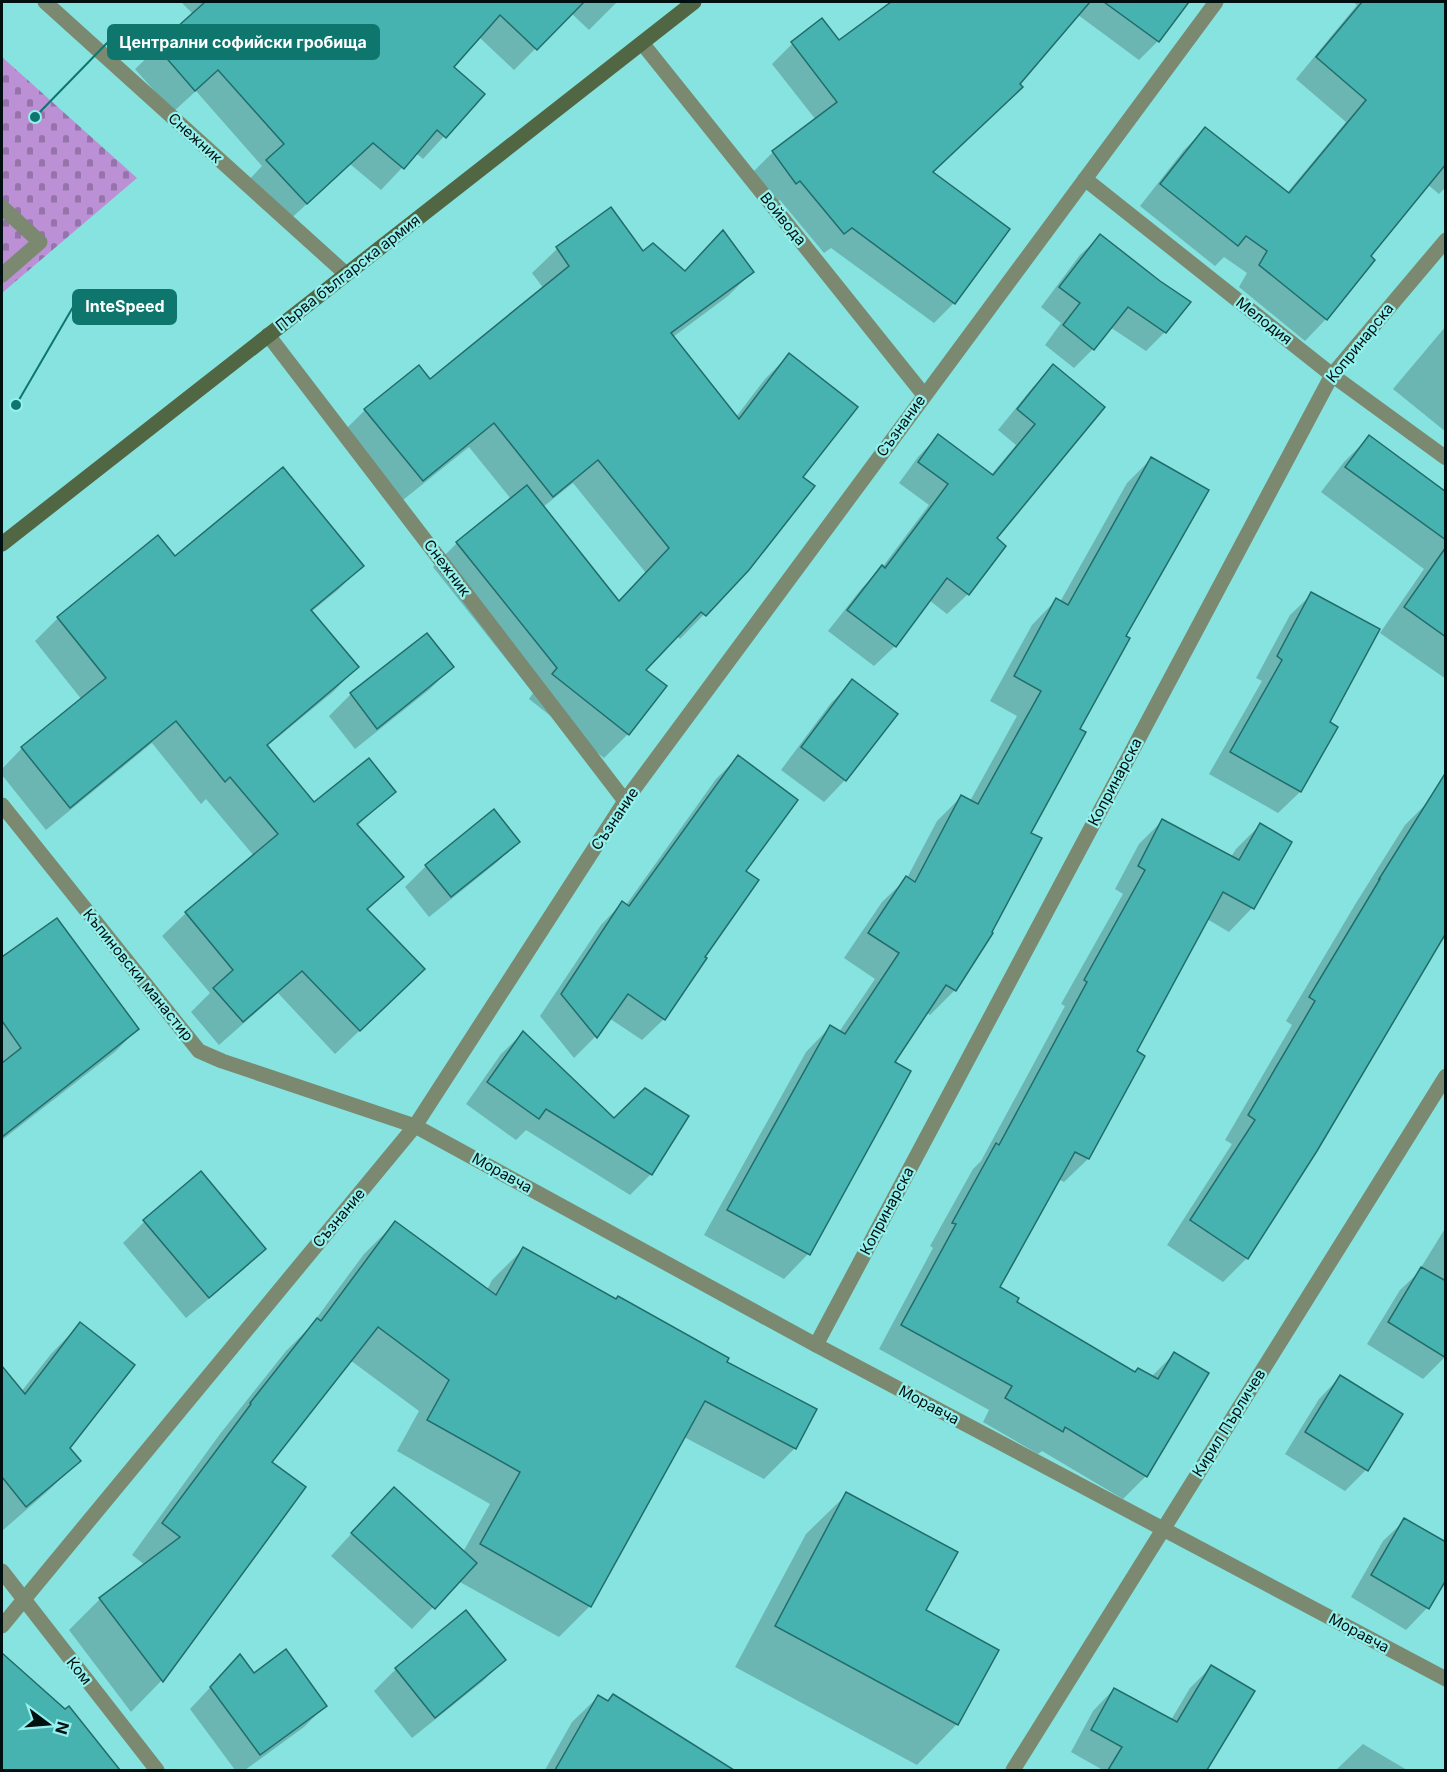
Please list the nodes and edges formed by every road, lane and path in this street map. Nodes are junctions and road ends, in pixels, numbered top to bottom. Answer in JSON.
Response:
{"nodes":[{"id":1,"x":45,"y":2,"type":"edge"},
{"id":2,"x":694,"y":2,"type":"edge"},
{"id":3,"x":1216,"y":2,"type":"edge"},
{"id":4,"x":642,"y":43,"type":"junction"},
{"id":5,"x":1085,"y":179,"type":"junction"},
{"id":6,"x":2,"y":207,"type":"edge"},
{"id":7,"x":1446,"y":240,"type":"edge"},
{"id":8,"x":346,"y":274,"type":"junction"},
{"id":9,"x":2,"y":275,"type":"edge"},
{"id":10,"x":268,"y":335,"type":"junction"},
{"id":11,"x":1332,"y":375,"type":"junction"},
{"id":12,"x":924,"y":395,"type":"junction"},
{"id":13,"x":1446,"y":458,"type":"edge"},
{"id":14,"x":2,"y":544,"type":"edge"},
{"id":15,"x":626,"y":801,"type":"junction"},
{"id":16,"x":2,"y":805,"type":"edge"},
{"id":17,"x":1446,"y":1076,"type":"edge"},
{"id":18,"x":415,"y":1126,"type":"junction"},
{"id":19,"x":816,"y":1345,"type":"junction"},
{"id":20,"x":1164,"y":1528,"type":"junction"},
{"id":21,"x":2,"y":1571,"type":"edge"},
{"id":22,"x":23,"y":1599,"type":"junction"},
{"id":23,"x":2,"y":1626,"type":"edge"},
{"id":24,"x":1446,"y":1679,"type":"edge"},
{"id":25,"x":157,"y":1770,"type":"edge"},
{"id":26,"x":1013,"y":1770,"type":"edge"}],
"edges":[{"from":1,"to":8,"type":"street","name":"Снежник"},
{"from":2,"to":4,"type":"street","name":"Първа българска армия"},
{"from":3,"to":5,"type":"street","name":"Съзнание"},
{"from":4,"to":8,"type":"street","name":"Първа българска армия"},
{"from":4,"to":12,"type":"street","name":"Войвода"},
{"from":5,"to":11,"type":"street","name":"Мелодия"},
{"from":5,"to":12,"type":"street","name":"Съзнание"},
{"from":6,"to":9,"type":"street"},
{"from":7,"to":11,"type":"street","name":"Копринарска"},
{"from":8,"to":10,"type":"street","name":"Първа българска армия"},
{"from":10,"to":14,"type":"street","name":"Първа българска армия"},
{"from":10,"to":15,"type":"street","name":"Снежник"},
{"from":11,"to":13,"type":"street","name":"Мелодия"},
{"from":11,"to":19,"type":"street","name":"Копринарска"},
{"from":12,"to":15,"type":"street","name":"Съзнание"},
{"from":15,"to":18,"type":"street","name":"Съзнание"},
{"from":16,"to":18,"type":"street","name":"Къпиновски манастир"},
{"from":17,"to":20,"type":"street","name":"Кирил Пърличев"},
{"from":18,"to":19,"type":"street","name":"Моравча"},
{"from":18,"to":22,"type":"street","name":"Съзнание"},
{"from":19,"to":20,"type":"street","name":"Моравча"},
{"from":20,"to":24,"type":"street","name":"Моравча"},
{"from":20,"to":26,"type":"street","name":"Кирил Пърличев"},
{"from":21,"to":22,"type":"street","name":"Ком"},
{"from":22,"to":23,"type":"street","name":"Съзнание"},
{"from":22,"to":25,"type":"street","name":"Ком"}]}
